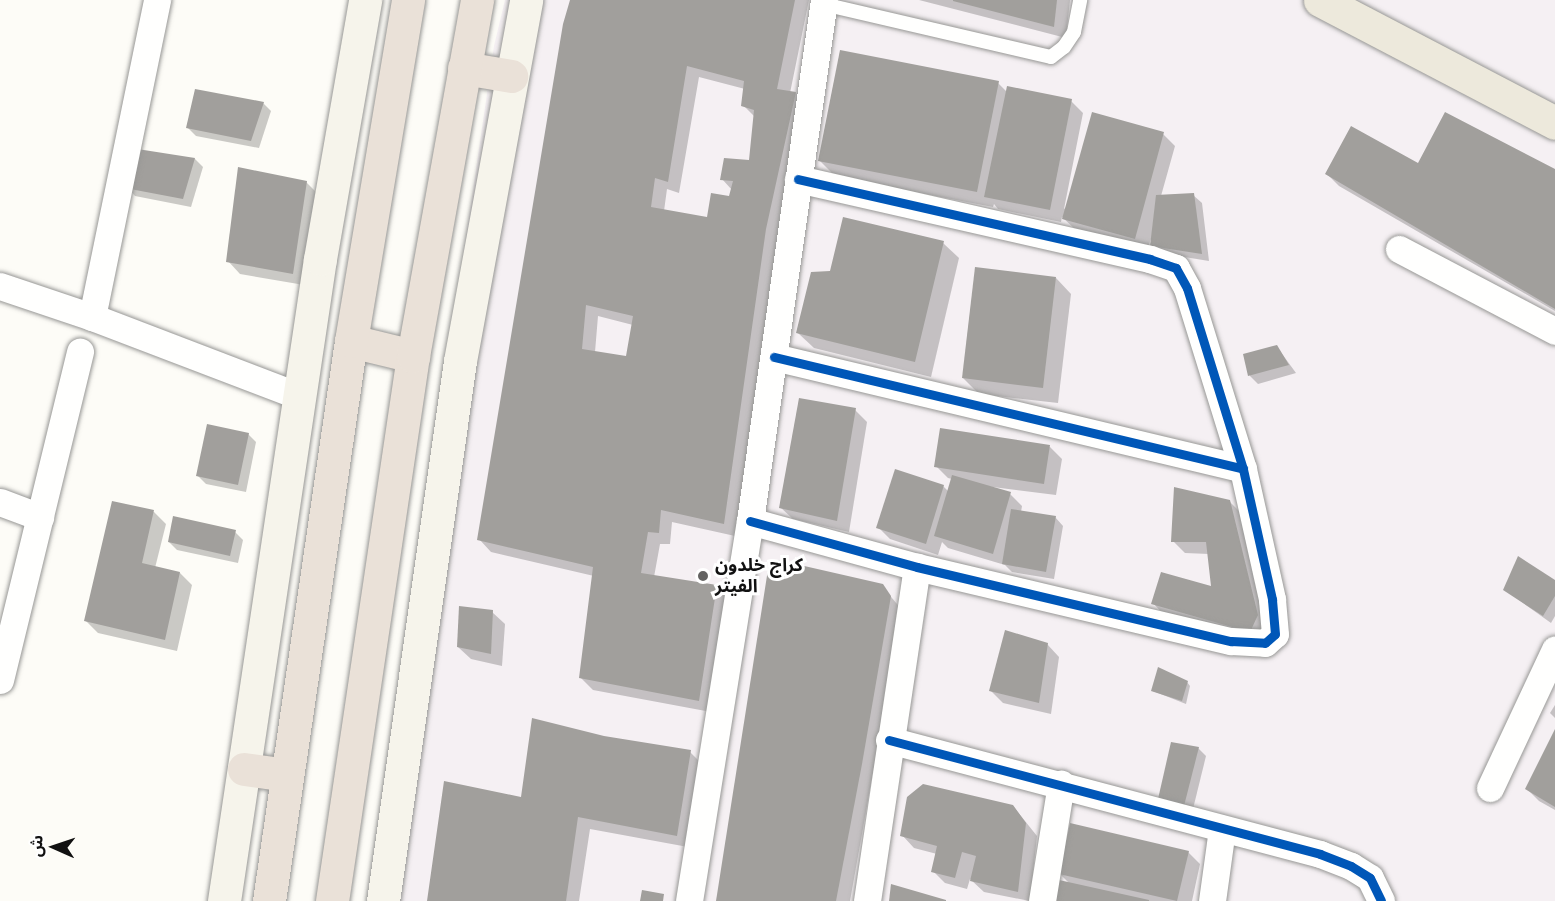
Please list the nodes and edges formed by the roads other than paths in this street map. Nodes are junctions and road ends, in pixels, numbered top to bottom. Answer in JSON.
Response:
{"nodes":[{"id":1,"x":157,"y":0,"type":"edge"},
{"id":2,"x":365,"y":0,"type":"edge"},
{"id":3,"x":477,"y":0,"type":"edge"},
{"id":4,"x":526,"y":0,"type":"edge"},
{"id":5,"x":1080,"y":0,"type":"edge"},
{"id":6,"x":1320,"y":0,"type":"edge"},
{"id":7,"x":404,"y":1,"type":"edge"},
{"id":8,"x":824,"y":2,"type":"edge"},
{"id":9,"x":464,"y":68,"type":"junction"},
{"id":10,"x":511,"y":76,"type":"junction"},
{"id":11,"x":1555,"y":123,"type":"edge"},
{"id":12,"x":798,"y":179,"type":"junction"},
{"id":13,"x":1399,"y":249,"type":"dead end"},
{"id":14,"x":0,"y":286,"type":"edge"},
{"id":15,"x":92,"y":317,"type":"junction"},
{"id":16,"x":1555,"y":331,"type":"edge"},
{"id":17,"x":351,"y":341,"type":"junction"},
{"id":18,"x":80,"y":352,"type":"dead end"},
{"id":19,"x":413,"y":356,"type":"junction"},
{"id":20,"x":774,"y":357,"type":"junction"},
{"id":21,"x":299,"y":396,"type":"junction"},
{"id":22,"x":1243,"y":469,"type":"junction"},
{"id":23,"x":0,"y":502,"type":"edge"},
{"id":24,"x":40,"y":517,"type":"junction"},
{"id":25,"x":750,"y":521,"type":"junction"},
{"id":26,"x":917,"y":567,"type":"junction"},
{"id":27,"x":6,"y":634,"type":"edge"},
{"id":28,"x":1555,"y":649,"type":"edge"},
{"id":29,"x":0,"y":680,"type":"edge"},
{"id":30,"x":889,"y":740,"type":"junction"},
{"id":31,"x":244,"y":769,"type":"junction"},
{"id":32,"x":287,"y":775,"type":"junction"},
{"id":33,"x":1061,"y":783,"type":"junction"},
{"id":34,"x":1490,"y":788,"type":"dead end"},
{"id":35,"x":1222,"y":829,"type":"junction"},
{"id":36,"x":224,"y":901,"type":"edge"},
{"id":37,"x":269,"y":901,"type":"edge"},
{"id":38,"x":332,"y":901,"type":"edge"},
{"id":39,"x":384,"y":901,"type":"edge"},
{"id":40,"x":689,"y":901,"type":"edge"},
{"id":41,"x":867,"y":901,"type":"edge"},
{"id":42,"x":1042,"y":901,"type":"edge"},
{"id":43,"x":1212,"y":901,"type":"edge"},
{"id":44,"x":1381,"y":901,"type":"edge"}],
"edges":[{"from":1,"to":15,"type":"street"},
{"from":2,"to":21,"type":"main road"},
{"from":3,"to":9,"type":"highway"},
{"from":4,"to":10,"type":"main road"},
{"from":5,"to":8,"type":"lane"},
{"from":6,"to":11,"type":"main road"},
{"from":7,"to":17,"type":"highway"},
{"from":8,"to":12,"type":"street"},
{"from":9,"to":10,"type":"highway"},
{"from":9,"to":19,"type":"highway"},
{"from":10,"to":39,"type":"main road"},
{"from":12,"to":20,"type":"street"},
{"from":12,"to":22,"type":"street"},
{"from":13,"to":16,"type":"street"},
{"from":14,"to":15,"type":"street"},
{"from":15,"to":21,"type":"street"},
{"from":17,"to":19,"type":"highway"},
{"from":17,"to":32,"type":"highway"},
{"from":18,"to":24,"type":"street"},
{"from":19,"to":38,"type":"highway"},
{"from":20,"to":22,"type":"street"},
{"from":20,"to":25,"type":"street"},
{"from":21,"to":31,"type":"main road"},
{"from":22,"to":26,"type":"street"},
{"from":23,"to":24,"type":"street"},
{"from":24,"to":27,"type":"street"},
{"from":25,"to":26,"type":"street"},
{"from":25,"to":40,"type":"street"},
{"from":26,"to":30,"type":"street"},
{"from":27,"to":29,"type":"street"},
{"from":28,"to":34,"type":"street"},
{"from":30,"to":33,"type":"street"},
{"from":30,"to":41,"type":"street"},
{"from":31,"to":32,"type":"highway"},
{"from":31,"to":36,"type":"main road"},
{"from":32,"to":37,"type":"highway"},
{"from":33,"to":35,"type":"street"},
{"from":33,"to":42,"type":"street"},
{"from":35,"to":43,"type":"street"},
{"from":35,"to":44,"type":"street"}]}
